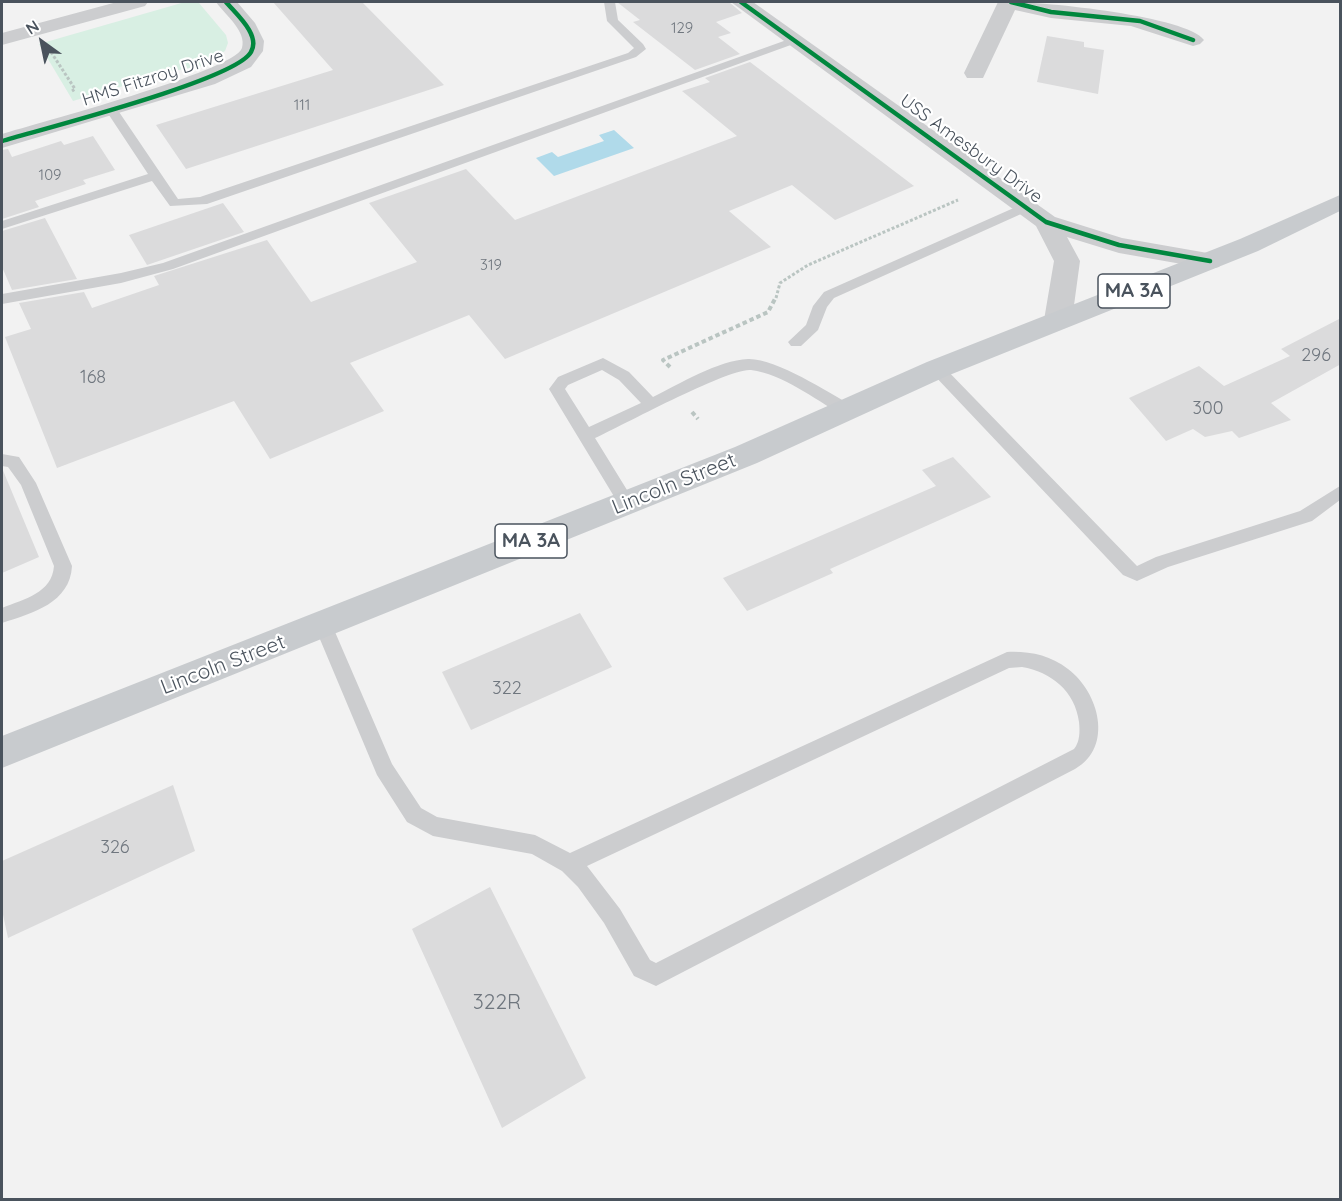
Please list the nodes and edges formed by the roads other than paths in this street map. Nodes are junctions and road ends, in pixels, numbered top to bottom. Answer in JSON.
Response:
{"nodes":[{"id":1,"x":138,"y":2,"type":"edge"},
{"id":2,"x":226,"y":2,"type":"edge"},
{"id":3,"x":610,"y":2,"type":"edge"},
{"id":4,"x":741,"y":2,"type":"edge"},
{"id":5,"x":1009,"y":2,"type":"edge"},
{"id":6,"x":2,"y":39,"type":"edge"},
{"id":7,"x":795,"y":40,"type":"junction"},
{"id":8,"x":1194,"y":40,"type":"dead end"},
{"id":9,"x":975,"y":73,"type":"dead end"},
{"id":10,"x":111,"y":109,"type":"junction"},
{"id":11,"x":2,"y":141,"type":"edge"},
{"id":12,"x":155,"y":176,"type":"junction"},
{"id":13,"x":1341,"y":202,"type":"edge"},
{"id":14,"x":1025,"y":207,"type":"junction"},
{"id":15,"x":1046,"y":222,"type":"junction"},
{"id":16,"x":2,"y":225,"type":"edge"},
{"id":17,"x":1210,"y":261,"type":"junction"},
{"id":18,"x":2,"y":299,"type":"edge"},
{"id":19,"x":1058,"y":321,"type":"junction"},
{"id":20,"x":796,"y":342,"type":"dead end"},
{"id":21,"x":937,"y":369,"type":"junction"},
{"id":22,"x":652,"y":405,"type":"junction"},
{"id":23,"x":847,"y":410,"type":"junction"},
{"id":24,"x":585,"y":436,"type":"junction"},
{"id":25,"x":2,"y":460,"type":"edge"},
{"id":26,"x":1341,"y":492,"type":"edge"},
{"id":27,"x":627,"y":503,"type":"junction"},
{"id":28,"x":2,"y":616,"type":"edge"},
{"id":29,"x":323,"y":625,"type":"junction"},
{"id":30,"x":2,"y":752,"type":"edge"},
{"id":31,"x":569,"y":864,"type":"junction"}],
"edges":[{"from":1,"to":6,"type":"street"},
{"from":2,"to":10,"type":"street","name":"HMS Fitzroy Drive"},
{"from":3,"to":12,"type":"lane"},
{"from":4,"to":7,"type":"street","name":"USS Amesbury Drive"},
{"from":5,"to":8,"type":"street"},
{"from":5,"to":9,"type":"street"},
{"from":7,"to":14,"type":"street","name":"USS Amesbury Drive"},
{"from":7,"to":18,"type":"lane"},
{"from":10,"to":11,"type":"street","name":"HMS Fitzroy Drive"},
{"from":10,"to":12,"type":"lane"},
{"from":12,"to":16,"type":"lane"},
{"from":13,"to":17,"type":"main road","name":"Lincoln Street","number":"MA 3A"},
{"from":14,"to":15,"type":"street","name":"USS Amesbury Drive"},
{"from":14,"to":20,"type":"lane"},
{"from":15,"to":17,"type":"street","name":"USS Amesbury Drive"},
{"from":15,"to":19,"type":"street","name":"USS Amesbury Drive"},
{"from":17,"to":19,"type":"main road","name":"Lincoln Street","number":"MA 3A"},
{"from":19,"to":21,"type":"main road","name":"Lincoln Street","number":"MA 3A"},
{"from":21,"to":23,"type":"main road","name":"Lincoln Street","number":"MA 3A"},
{"from":21,"to":26,"type":"lane"},
{"from":22,"to":23,"type":"lane"},
{"from":22,"to":24,"type":"lane"},
{"from":22,"to":24,"type":"lane"},
{"from":23,"to":27,"type":"main road","name":"Lincoln Street","number":"MA 3A"},
{"from":24,"to":27,"type":"lane"},
{"from":25,"to":28,"type":"lane"},
{"from":27,"to":29,"type":"main road","name":"Lincoln Street","number":"MA 3A"},
{"from":29,"to":30,"type":"main road","name":"Lincoln Street","number":"MA 3A"},
{"from":29,"to":31,"type":"lane"},
{"from":31,"to":31,"type":"lane"}]}
